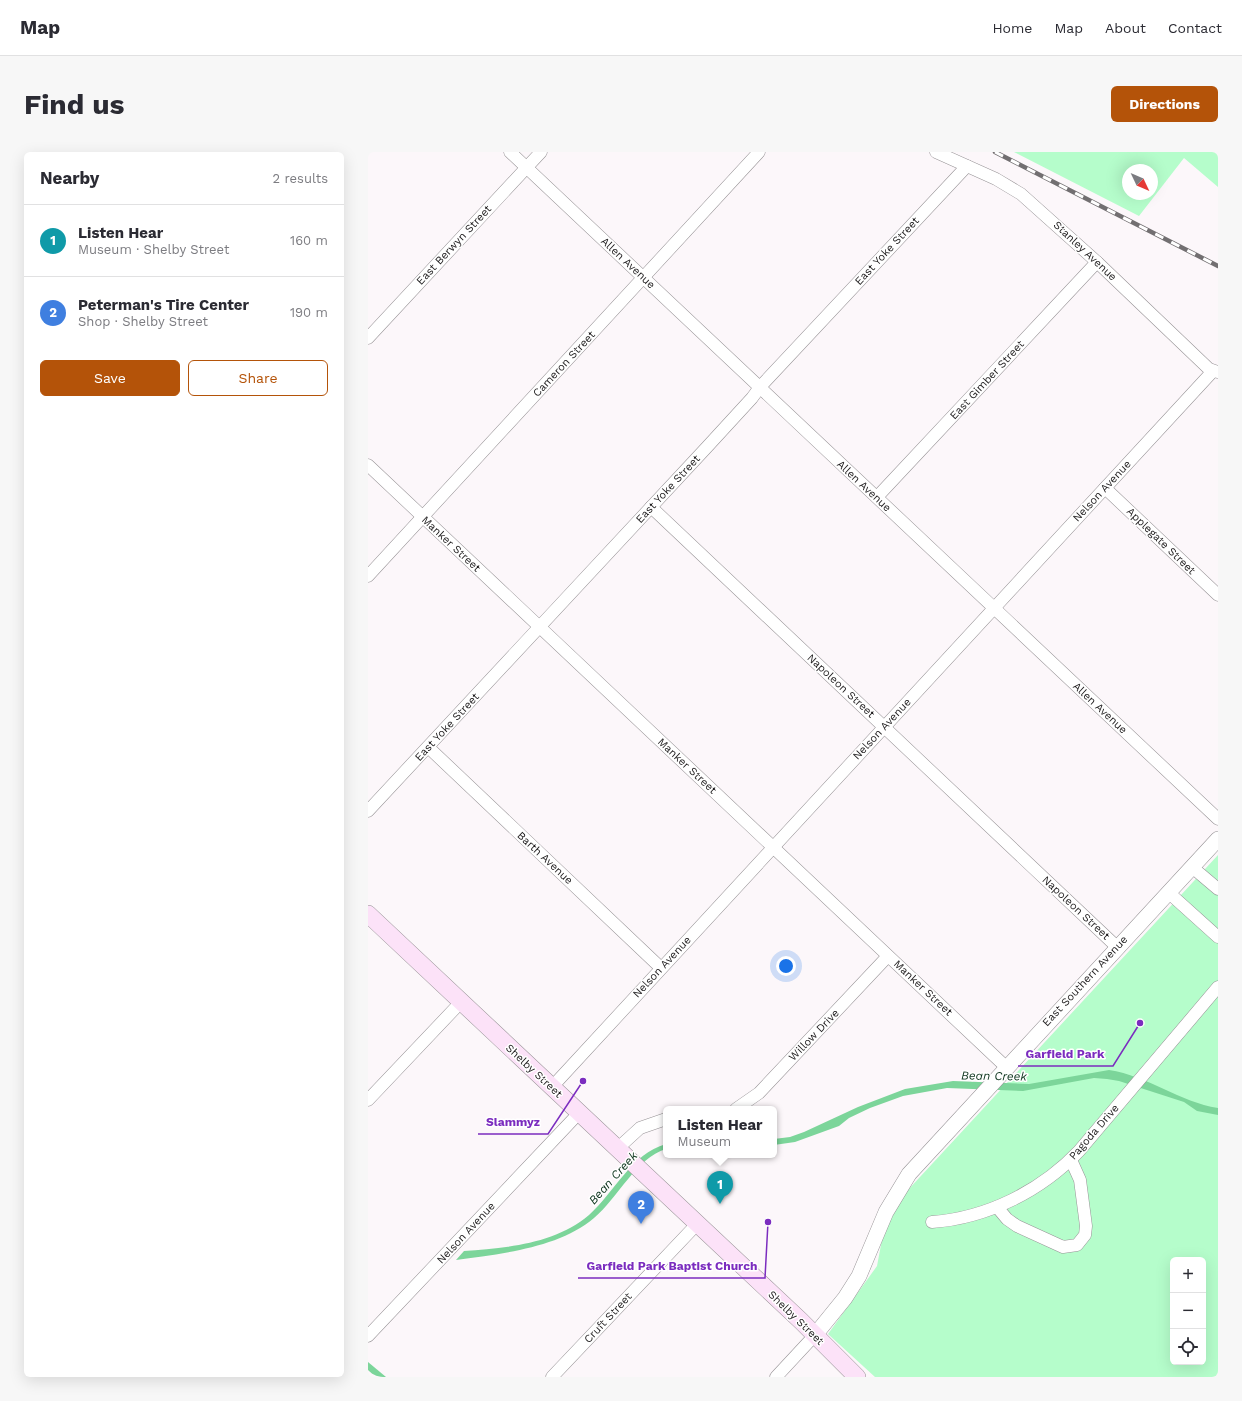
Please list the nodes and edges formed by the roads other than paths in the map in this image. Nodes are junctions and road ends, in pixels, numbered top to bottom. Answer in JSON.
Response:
{"nodes":[{"id":1,"x":510,"y":152,"type":"edge"},
{"id":2,"x":541,"y":152,"type":"edge"},
{"id":3,"x":759,"y":152,"type":"edge"},
{"id":4,"x":936,"y":152,"type":"edge"},
{"id":5,"x":966,"y":166,"type":"junction"},
{"id":6,"x":526,"y":167,"type":"junction"},
{"id":7,"x":1097,"y":262,"type":"junction"},
{"id":8,"x":643,"y":277,"type":"junction"},
{"id":9,"x":368,"y":338,"type":"edge"},
{"id":10,"x":1215,"y":371,"type":"edge"},
{"id":11,"x":760,"y":387,"type":"junction"},
{"id":12,"x":368,"y":465,"type":"edge"},
{"id":13,"x":1105,"y":488,"type":"junction"},
{"id":14,"x":877,"y":498,"type":"junction"},
{"id":15,"x":651,"y":507,"type":"junction"},
{"id":16,"x":423,"y":517,"type":"junction"},
{"id":17,"x":368,"y":576,"type":"edge"},
{"id":18,"x":1218,"y":595,"type":"edge"},
{"id":19,"x":994,"y":608,"type":"junction"},
{"id":20,"x":540,"y":627,"type":"junction"},
{"id":21,"x":884,"y":727,"type":"junction"},
{"id":22,"x":428,"y":747,"type":"junction"},
{"id":23,"x":368,"y":811,"type":"edge"},
{"id":24,"x":1218,"y":819,"type":"edge"},
{"id":25,"x":1218,"y":839,"type":"edge"},
{"id":26,"x":773,"y":847,"type":"junction"},
{"id":27,"x":1192,"y":867,"type":"junction"},
{"id":28,"x":1218,"y":889,"type":"edge"},
{"id":29,"x":1168,"y":892,"type":"junction"},
{"id":30,"x":368,"y":914,"type":"edge"},
{"id":31,"x":1218,"y":937,"type":"edge"},
{"id":32,"x":1117,"y":947,"type":"junction"},
{"id":33,"x":888,"y":956,"type":"junction"},
{"id":34,"x":661,"y":968,"type":"junction"},
{"id":35,"x":1218,"y":987,"type":"edge"},
{"id":36,"x":462,"y":1002,"type":"junction"},
{"id":37,"x":1002,"y":1071,"type":"junction"},
{"id":38,"x":552,"y":1087,"type":"junction"},
{"id":39,"x":368,"y":1100,"type":"edge"},
{"id":40,"x":740,"y":1106,"type":"edge"},
{"id":41,"x":579,"y":1113,"type":"junction"},
{"id":42,"x":663,"y":1120,"type":"edge"},
{"id":43,"x":620,"y":1152,"type":"junction"},
{"id":44,"x":1071,"y":1160,"type":"junction"},
{"id":45,"x":997,"y":1207,"type":"junction"},
{"id":46,"x":932,"y":1222,"type":"dead end"},
{"id":47,"x":697,"y":1224,"type":"junction"},
{"id":48,"x":815,"y":1335,"type":"junction"},
{"id":49,"x":368,"y":1336,"type":"edge"},
{"id":50,"x":552,"y":1377,"type":"edge"},
{"id":51,"x":776,"y":1377,"type":"edge"},
{"id":52,"x":857,"y":1377,"type":"edge"}],
"edges":[{"from":1,"to":6,"type":"street","name":"Allen Avenue"},
{"from":2,"to":6,"type":"street","name":"East Berwyn Street"},
{"from":3,"to":8,"type":"street","name":"Cameron Street"},
{"from":4,"to":5,"type":"street","name":"Stanley Avenue"},
{"from":5,"to":7,"type":"street","name":"Stanley Avenue"},
{"from":5,"to":11,"type":"street","name":"East Yoke Street"},
{"from":6,"to":8,"type":"street","name":"Allen Avenue"},
{"from":6,"to":9,"type":"street","name":"East Berwyn Street"},
{"from":7,"to":10,"type":"street","name":"Stanley Avenue"},
{"from":7,"to":14,"type":"street","name":"East Gimber Street"},
{"from":8,"to":11,"type":"street","name":"Allen Avenue"},
{"from":8,"to":16,"type":"street","name":"Cameron Street"},
{"from":10,"to":13,"type":"street","name":"Nelson Avenue"},
{"from":11,"to":14,"type":"street","name":"Allen Avenue"},
{"from":11,"to":15,"type":"street","name":"East Yoke Street"},
{"from":12,"to":16,"type":"street","name":"Manker Street"},
{"from":13,"to":18,"type":"street","name":"Applegate Street"},
{"from":13,"to":19,"type":"street","name":"Nelson Avenue"},
{"from":14,"to":19,"type":"street","name":"Allen Avenue"},
{"from":15,"to":20,"type":"street","name":"East Yoke Street"},
{"from":15,"to":21,"type":"street","name":"Napoleon Street"},
{"from":16,"to":17,"type":"street","name":"Cameron Street"},
{"from":16,"to":20,"type":"street","name":"Manker Street"},
{"from":19,"to":21,"type":"street","name":"Nelson Avenue"},
{"from":19,"to":24,"type":"street","name":"Allen Avenue"},
{"from":20,"to":22,"type":"street","name":"East Yoke Street"},
{"from":20,"to":26,"type":"street","name":"Manker Street"},
{"from":21,"to":26,"type":"street","name":"Nelson Avenue"},
{"from":21,"to":32,"type":"street","name":"Napoleon Street"},
{"from":22,"to":23,"type":"street","name":"East Yoke Street"},
{"from":22,"to":34,"type":"street","name":"Barth Avenue"},
{"from":25,"to":27,"type":"street","name":"East Southern Avenue"},
{"from":26,"to":33,"type":"street","name":"Manker Street"},
{"from":26,"to":34,"type":"street","name":"Nelson Avenue"},
{"from":27,"to":28,"type":"street"},
{"from":27,"to":29,"type":"street","name":"East Southern Avenue"},
{"from":29,"to":31,"type":"street"},
{"from":29,"to":32,"type":"street","name":"East Southern Avenue"},
{"from":30,"to":36,"type":"main road","name":"Shelby Street"},
{"from":32,"to":37,"type":"street","name":"East Southern Avenue"},
{"from":33,"to":37,"type":"street","name":"Manker Street"},
{"from":33,"to":40,"type":"street","name":"Willow Drive"},
{"from":34,"to":38,"type":"street","name":"Nelson Avenue"},
{"from":35,"to":44,"type":"street","name":"Pagoda Drive"},
{"from":36,"to":38,"type":"main road","name":"Shelby Street"},
{"from":36,"to":39,"type":"street"},
{"from":37,"to":48,"type":"street","name":"East Southern Avenue"},
{"from":38,"to":41,"type":"main road","name":"Shelby Street"},
{"from":41,"to":43,"type":"main road","name":"Shelby Street"},
{"from":41,"to":49,"type":"street","name":"Nelson Avenue"},
{"from":42,"to":43,"type":"street"},
{"from":43,"to":47,"type":"main road","name":"Shelby Street"},
{"from":44,"to":45,"type":"street","name":"Pagoda Drive"},
{"from":44,"to":45,"type":"street"},
{"from":45,"to":46,"type":"street","name":"Pagoda Drive"},
{"from":47,"to":48,"type":"main road","name":"Shelby Street"},
{"from":47,"to":50,"type":"street","name":"Cruft Street"},
{"from":48,"to":51,"type":"street","name":"East Southern Avenue"},
{"from":48,"to":52,"type":"main road","name":"Shelby Street"}]}
